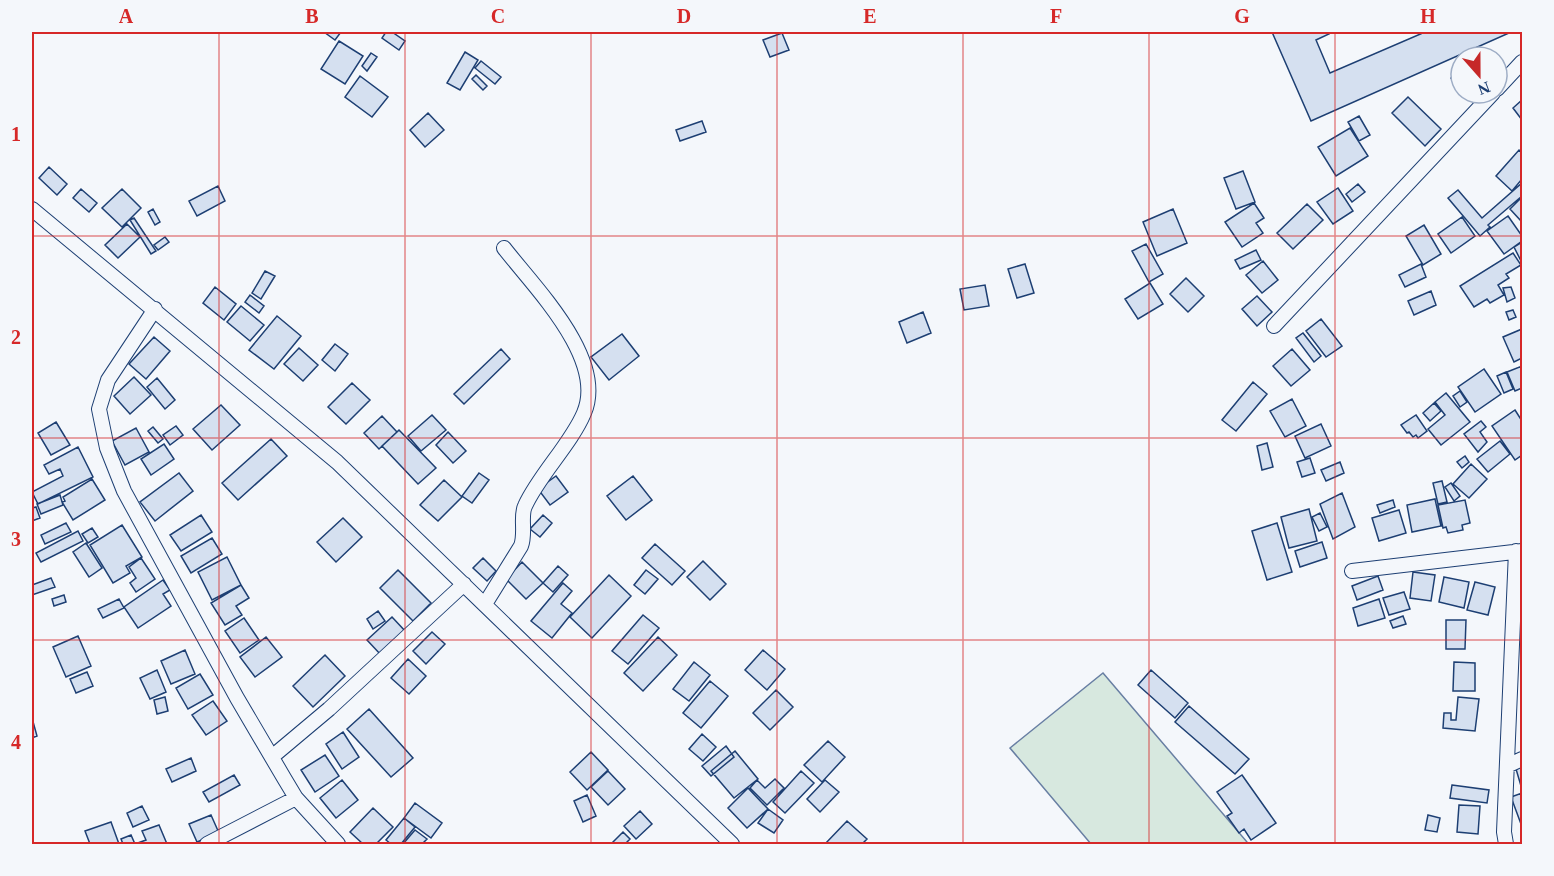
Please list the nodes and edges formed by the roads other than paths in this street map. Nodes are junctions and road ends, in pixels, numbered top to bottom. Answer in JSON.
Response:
{"nodes":[{"id":1,"x":1522,"y":62,"type":"edge"},
{"id":2,"x":1509,"y":76,"type":"edge"},
{"id":3,"x":1482,"y":105,"type":"edge"},
{"id":4,"x":32,"y":209,"type":"edge"},
{"id":5,"x":504,"y":248,"type":"dead end"},
{"id":6,"x":155,"y":309,"type":"junction"},
{"id":7,"x":1274,"y":326,"type":"dead end"},
{"id":8,"x":1519,"y":551,"type":"edge"},
{"id":9,"x":1353,"y":572,"type":"dead end"},
{"id":10,"x":464,"y":585,"type":"junction"},
{"id":11,"x":485,"y":604,"type":"junction"},
{"id":12,"x":273,"y":756,"type":"junction"},
{"id":13,"x":1522,"y":759,"type":"edge"},
{"id":14,"x":1507,"y":766,"type":"junction"},
{"id":15,"x":296,"y":798,"type":"junction"},
{"id":16,"x":207,"y":844,"type":"edge"},
{"id":17,"x":338,"y":844,"type":"edge"},
{"id":18,"x":732,"y":844,"type":"edge"},
{"id":19,"x":1506,"y":844,"type":"edge"}],
"edges":[{"from":1,"to":2,"type":"street"},
{"from":3,"to":7,"type":"street"},
{"from":4,"to":6,"type":"street"},
{"from":5,"to":11,"type":"street"},
{"from":6,"to":10,"type":"street"},
{"from":6,"to":12,"type":"street"},
{"from":8,"to":9,"type":"street"},
{"from":8,"to":14,"type":"street"},
{"from":10,"to":11,"type":"street"},
{"from":10,"to":12,"type":"street"},
{"from":11,"to":18,"type":"street"},
{"from":12,"to":15,"type":"street"},
{"from":13,"to":14,"type":"street"},
{"from":14,"to":19,"type":"street"},
{"from":15,"to":16,"type":"street"},
{"from":15,"to":17,"type":"street"}]}
